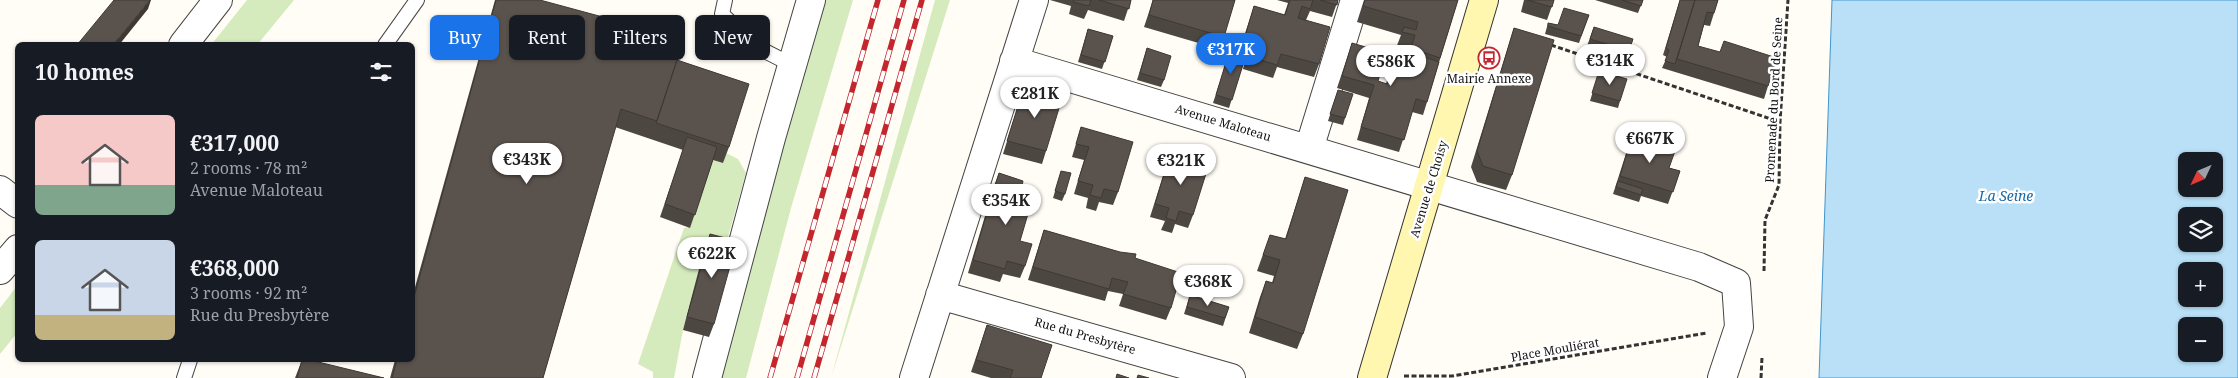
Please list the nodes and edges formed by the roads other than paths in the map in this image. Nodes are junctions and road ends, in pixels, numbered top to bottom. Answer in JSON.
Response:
{"nodes":[{"id":1,"x":218,"y":0,"type":"edge"},
{"id":2,"x":417,"y":0,"type":"edge"},
{"id":3,"x":725,"y":0,"type":"edge"},
{"id":4,"x":811,"y":0,"type":"edge"},
{"id":5,"x":1034,"y":0,"type":"edge"},
{"id":6,"x":1355,"y":0,"type":"edge"},
{"id":7,"x":1484,"y":0,"type":"edge"},
{"id":8,"x":185,"y":42,"type":"edge"},
{"id":9,"x":387,"y":42,"type":"edge"},
{"id":10,"x":1014,"y":61,"type":"junction"},
{"id":11,"x":792,"y":65,"type":"junction"},
{"id":12,"x":1309,"y":149,"type":"junction"},
{"id":13,"x":1431,"y":184,"type":"junction"},
{"id":14,"x":0,"y":190,"type":"edge"},
{"id":15,"x":15,"y":202,"type":"edge"},
{"id":16,"x":15,"y":252,"type":"edge"},
{"id":17,"x":0,"y":270,"type":"edge"},
{"id":18,"x":940,"y":294,"type":"junction"},
{"id":19,"x":189,"y":362,"type":"edge"},
{"id":20,"x":1373,"y":375,"type":"edge"},
{"id":21,"x":184,"y":378,"type":"edge"},
{"id":22,"x":707,"y":378,"type":"edge"},
{"id":23,"x":914,"y":378,"type":"edge"},
{"id":24,"x":1231,"y":378,"type":"edge"},
{"id":25,"x":1722,"y":378,"type":"edge"}],
"edges":[{"from":1,"to":8,"type":"street"},
{"from":2,"to":9,"type":"lane"},
{"from":3,"to":11,"type":"lane"},
{"from":4,"to":11,"type":"street"},
{"from":5,"to":10,"type":"street"},
{"from":6,"to":12,"type":"street"},
{"from":7,"to":13,"type":"main road","name":"Avenue de Choisy"},
{"from":10,"to":12,"type":"street","name":"Avenue Maloteau"},
{"from":10,"to":18,"type":"street"},
{"from":11,"to":22,"type":"street"},
{"from":12,"to":13,"type":"street","name":"Avenue Maloteau"},
{"from":13,"to":20,"type":"main road","name":"Avenue de Choisy"},
{"from":13,"to":25,"type":"street","name":"Avenue Maloteau"},
{"from":14,"to":15,"type":"street"},
{"from":16,"to":17,"type":"street"},
{"from":18,"to":23,"type":"street"},
{"from":18,"to":24,"type":"street","name":"Rue du Presbytère"},
{"from":19,"to":21,"type":"lane"}]}
